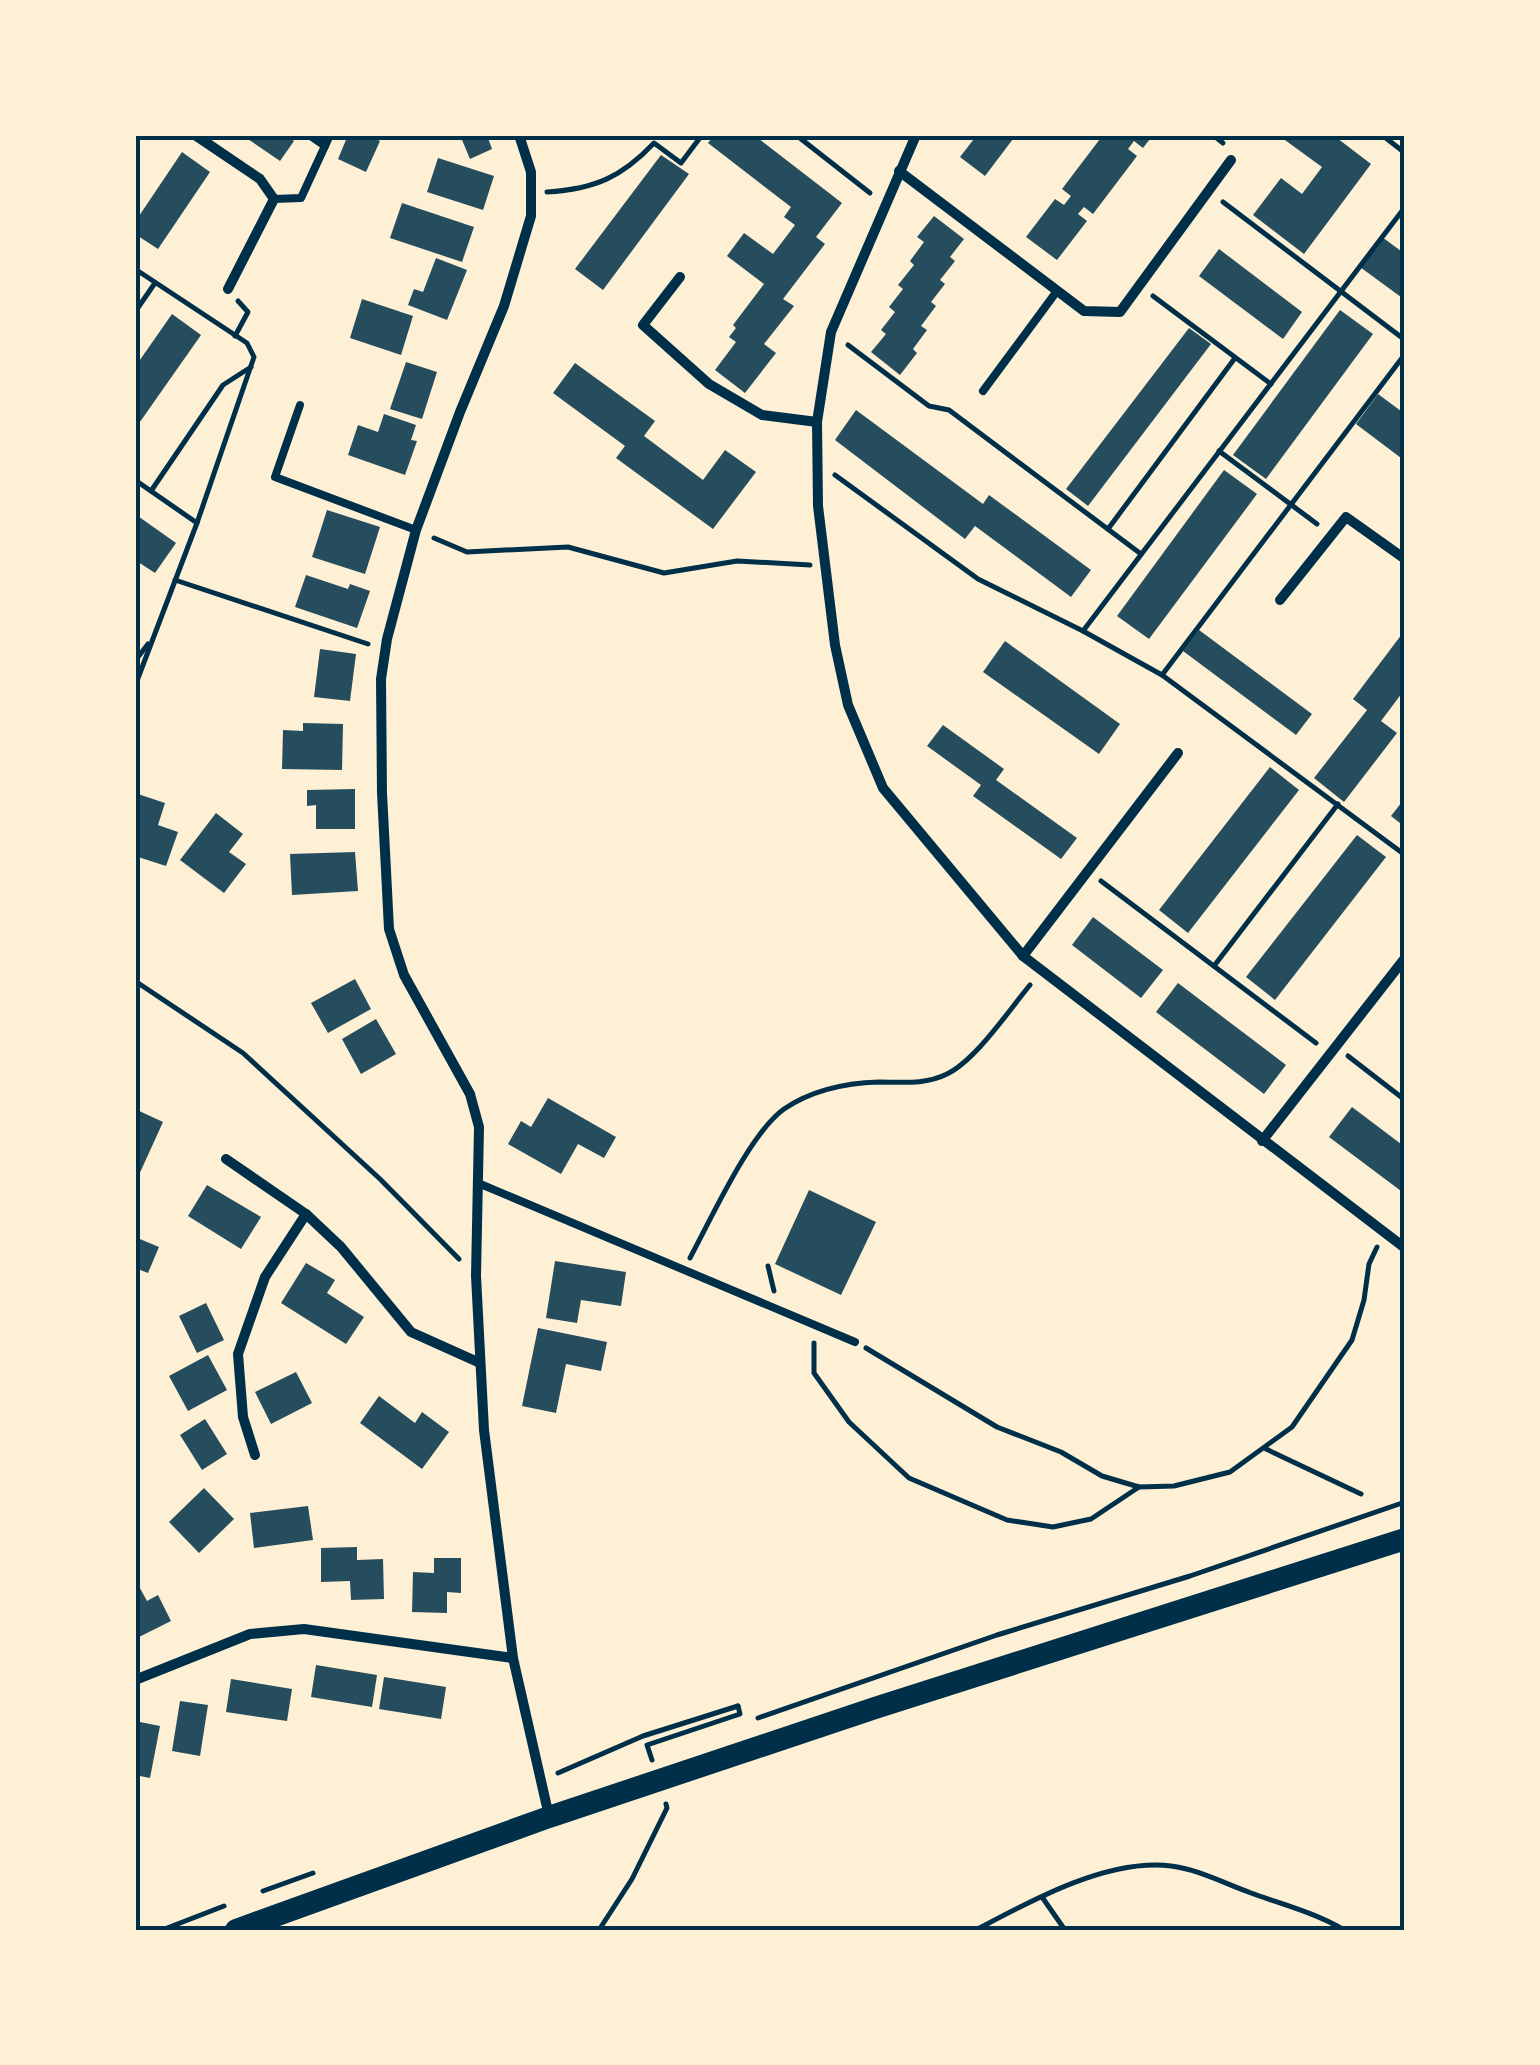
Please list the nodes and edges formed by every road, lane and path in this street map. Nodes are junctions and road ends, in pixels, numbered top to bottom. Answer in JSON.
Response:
{"nodes":[{"id":1,"x":195,"y":135,"type":"edge"},
{"id":2,"x":308,"y":135,"type":"edge"},
{"id":3,"x":330,"y":135,"type":"edge"},
{"id":4,"x":519,"y":135,"type":"edge"},
{"id":5,"x":702,"y":135,"type":"edge"},
{"id":6,"x":796,"y":135,"type":"edge"},
{"id":7,"x":916,"y":135,"type":"edge"},
{"id":8,"x":1382,"y":135,"type":"edge"},
{"id":9,"x":325,"y":146,"type":"junction"},
{"id":10,"x":1405,"y":153,"type":"edge"},
{"id":11,"x":1232,"y":160,"type":"dead end"},
{"id":12,"x":899,"y":171,"type":"junction"},
{"id":13,"x":1208,"y":192,"type":"junction"},
{"id":14,"x":534,"y":193,"type":"junction"},
{"id":15,"x":274,"y":198,"type":"junction"},
{"id":16,"x":884,"y":204,"type":"junction"},
{"id":17,"x":1405,"y":207,"type":"edge"},
{"id":18,"x":135,"y":269,"type":"edge"},
{"id":19,"x":680,"y":277,"type":"dead end"},
{"id":20,"x":155,"y":283,"type":"junction"},
{"id":21,"x":1139,"y":286,"type":"junction"},
{"id":22,"x":228,"y":290,"type":"joint"},
{"id":23,"x":1057,"y":291,"type":"junction"},
{"id":24,"x":1341,"y":291,"type":"junction"},
{"id":25,"x":135,"y":312,"type":"edge"},
{"id":26,"x":831,"y":332,"type":"junction"},
{"id":27,"x":235,"y":336,"type":"junction"},
{"id":28,"x":1405,"y":340,"type":"edge"},
{"id":29,"x":1405,"y":354,"type":"edge"},
{"id":30,"x":1236,"y":358,"type":"junction"},
{"id":31,"x":251,"y":368,"type":"junction"},
{"id":32,"x":1270,"y":384,"type":"junction"},
{"id":33,"x":983,"y":391,"type":"dead end"},
{"id":34,"x":300,"y":405,"type":"dead end"},
{"id":35,"x":817,"y":422,"type":"junction"},
{"id":36,"x":1220,"y":451,"type":"junction"},
{"id":37,"x":819,"y":463,"type":"junction"},
{"id":38,"x":135,"y":480,"type":"edge"},
{"id":39,"x":151,"y":491,"type":"junction"},
{"id":40,"x":1292,"y":506,"type":"junction"},
{"id":41,"x":197,"y":523,"type":"junction"},
{"id":42,"x":1108,"y":529,"type":"junction"},
{"id":43,"x":416,"y":530,"type":"junction"},
{"id":44,"x":1332,"y":535,"type":"junction"},
{"id":45,"x":1141,"y":554,"type":"junction"},
{"id":46,"x":1405,"y":560,"type":"edge"},
{"id":47,"x":823,"y":566,"type":"junction"},
{"id":48,"x":176,"y":580,"type":"junction"},
{"id":49,"x":1280,"y":600,"type":"dead end"},
{"id":50,"x":1083,"y":631,"type":"junction"},
{"id":51,"x":153,"y":638,"type":"junction"},
{"id":52,"x":385,"y":649,"type":"junction"},
{"id":53,"x":135,"y":661,"type":"edge"},
{"id":54,"x":1162,"y":675,"type":"junction"},
{"id":55,"x":135,"y":686,"type":"edge"},
{"id":56,"x":1178,"y":753,"type":"dead end"},
{"id":57,"x":1338,"y":804,"type":"junction"},
{"id":58,"x":1405,"y":856,"type":"edge"},
{"id":59,"x":1086,"y":870,"type":"junction"},
{"id":60,"x":1023,"y":956,"type":"junction"},
{"id":61,"x":1405,"y":958,"type":"edge"},
{"id":62,"x":1214,"y":966,"type":"junction"},
{"id":63,"x":1042,"y":971,"type":"junction"},
{"id":64,"x":135,"y":982,"type":"edge"},
{"id":65,"x":1333,"y":1050,"type":"junction"},
{"id":66,"x":1405,"y":1100,"type":"edge"},
{"id":67,"x":1262,"y":1141,"type":"junction"},
{"id":68,"x":226,"y":1159,"type":"dead end"},
{"id":69,"x":478,"y":1183,"type":"junction"},
{"id":70,"x":306,"y":1214,"type":"junction"},
{"id":71,"x":1384,"y":1232,"type":"junction"},
{"id":72,"x":1405,"y":1248,"type":"edge"},
{"id":73,"x":692,"y":1255,"type":"dead end"},
{"id":74,"x":476,"y":1276,"type":"junction"},
{"id":75,"x":814,"y":1324,"type":"junction"},
{"id":76,"x":855,"y":1342,"type":"joint"},
{"id":77,"x":480,"y":1363,"type":"junction"},
{"id":78,"x":1266,"y":1448,"type":"junction"},
{"id":79,"x":255,"y":1455,"type":"dead end"},
{"id":80,"x":1139,"y":1486,"type":"junction"},
{"id":81,"x":1361,"y":1494,"type":"dead end"},
{"id":82,"x":1405,"y":1502,"type":"edge"},
{"id":83,"x":1405,"y":1539,"type":"edge"},
{"id":84,"x":513,"y":1658,"type":"junction"},
{"id":85,"x":135,"y":1680,"type":"edge"},
{"id":86,"x":738,"y":1706,"type":"dead end"},
{"id":87,"x":753,"y":1720,"type":"dead end"},
{"id":88,"x":651,"y":1755,"type":"dead end"},
{"id":89,"x":634,"y":1761,"type":"dead end"},
{"id":90,"x":540,"y":1781,"type":"junction"},
{"id":91,"x":549,"y":1818,"type":"junction"},
{"id":92,"x":632,"y":1879,"type":"dead end"},
{"id":93,"x":1042,"y":1898,"type":"junction"},
{"id":94,"x":236,"y":1930,"type":"edge"},
{"id":95,"x":600,"y":1930,"type":"edge"},
{"id":96,"x":976,"y":1930,"type":"edge"},
{"id":97,"x":1065,"y":1930,"type":"edge"},
{"id":98,"x":1344,"y":1930,"type":"edge"}],
"edges":[{"from":1,"to":15,"type":"street"},
{"from":2,"to":9,"type":"lane"},
{"from":3,"to":9,"type":"lane"},
{"from":4,"to":14,"type":"street"},
{"from":5,"to":14,"type":"path"},
{"from":6,"to":16,"type":"path"},
{"from":7,"to":12,"type":"street"},
{"from":8,"to":10,"type":"path"},
{"from":9,"to":15,"type":"lane"},
{"from":11,"to":13,"type":"street"},
{"from":12,"to":16,"type":"street"},
{"from":12,"to":23,"type":"street"},
{"from":13,"to":21,"type":"street"},
{"from":13,"to":24,"type":"path"},
{"from":14,"to":43,"type":"street"},
{"from":15,"to":22,"type":"street"},
{"from":16,"to":26,"type":"street"},
{"from":17,"to":24,"type":"path"},
{"from":18,"to":20,"type":"path"},
{"from":19,"to":35,"type":"street"},
{"from":20,"to":25,"type":"path"},
{"from":20,"to":27,"type":"path"},
{"from":21,"to":23,"type":"street"},
{"from":21,"to":30,"type":"path"},
{"from":22,"to":27,"type":"path"},
{"from":23,"to":33,"type":"lane"},
{"from":24,"to":28,"type":"path"},
{"from":24,"to":32,"type":"path"},
{"from":26,"to":35,"type":"street"},
{"from":26,"to":42,"type":"path"},
{"from":27,"to":31,"type":"path"},
{"from":29,"to":40,"type":"path"},
{"from":30,"to":32,"type":"path"},
{"from":30,"to":42,"type":"path"},
{"from":31,"to":39,"type":"path"},
{"from":31,"to":41,"type":"path"},
{"from":32,"to":36,"type":"path"},
{"from":34,"to":43,"type":"lane"},
{"from":35,"to":37,"type":"street"},
{"from":36,"to":40,"type":"path"},
{"from":36,"to":45,"type":"path"},
{"from":37,"to":47,"type":"street"},
{"from":37,"to":50,"type":"path"},
{"from":38,"to":39,"type":"path"},
{"from":39,"to":41,"type":"path"},
{"from":40,"to":44,"type":"path"},
{"from":40,"to":54,"type":"path"},
{"from":41,"to":48,"type":"path"},
{"from":42,"to":45,"type":"path"},
{"from":43,"to":47,"type":"path"},
{"from":43,"to":52,"type":"street"},
{"from":44,"to":46,"type":"street"},
{"from":44,"to":49,"type":"street"},
{"from":45,"to":50,"type":"path"},
{"from":47,"to":60,"type":"street"},
{"from":48,"to":51,"type":"path"},
{"from":48,"to":52,"type":"path"},
{"from":50,"to":54,"type":"path"},
{"from":51,"to":53,"type":"path"},
{"from":51,"to":55,"type":"path"},
{"from":52,"to":69,"type":"street"},
{"from":54,"to":57,"type":"path"},
{"from":56,"to":59,"type":"street"},
{"from":57,"to":58,"type":"path"},
{"from":57,"to":62,"type":"path"},
{"from":59,"to":60,"type":"street"},
{"from":59,"to":62,"type":"path"},
{"from":60,"to":63,"type":"street"},
{"from":61,"to":65,"type":"street"},
{"from":62,"to":65,"type":"path"},
{"from":63,"to":67,"type":"street"},
{"from":63,"to":73,"type":"path"},
{"from":64,"to":74,"type":"path"},
{"from":65,"to":66,"type":"path"},
{"from":65,"to":67,"type":"street"},
{"from":67,"to":71,"type":"street"},
{"from":68,"to":70,"type":"street"},
{"from":69,"to":74,"type":"street"},
{"from":69,"to":75,"type":"lane"},
{"from":70,"to":77,"type":"street"},
{"from":70,"to":79,"type":"street"},
{"from":71,"to":72,"type":"street"},
{"from":71,"to":78,"type":"path"},
{"from":74,"to":77,"type":"street"},
{"from":75,"to":76,"type":"lane"},
{"from":75,"to":80,"type":"path"},
{"from":76,"to":80,"type":"path"},
{"from":77,"to":84,"type":"street"},
{"from":78,"to":80,"type":"path"},
{"from":78,"to":81,"type":"path"},
{"from":82,"to":87,"type":"path"},
{"from":83,"to":91,"type":"main road"},
{"from":84,"to":85,"type":"street"},
{"from":84,"to":90,"type":"street"},
{"from":86,"to":90,"type":"path"},
{"from":88,"to":89,"type":"path"},
{"from":90,"to":91,"type":"street"},
{"from":91,"to":94,"type":"main road"},
{"from":92,"to":95,"type":"path"},
{"from":93,"to":96,"type":"path"},
{"from":93,"to":97,"type":"path"},
{"from":93,"to":98,"type":"path"}]}
